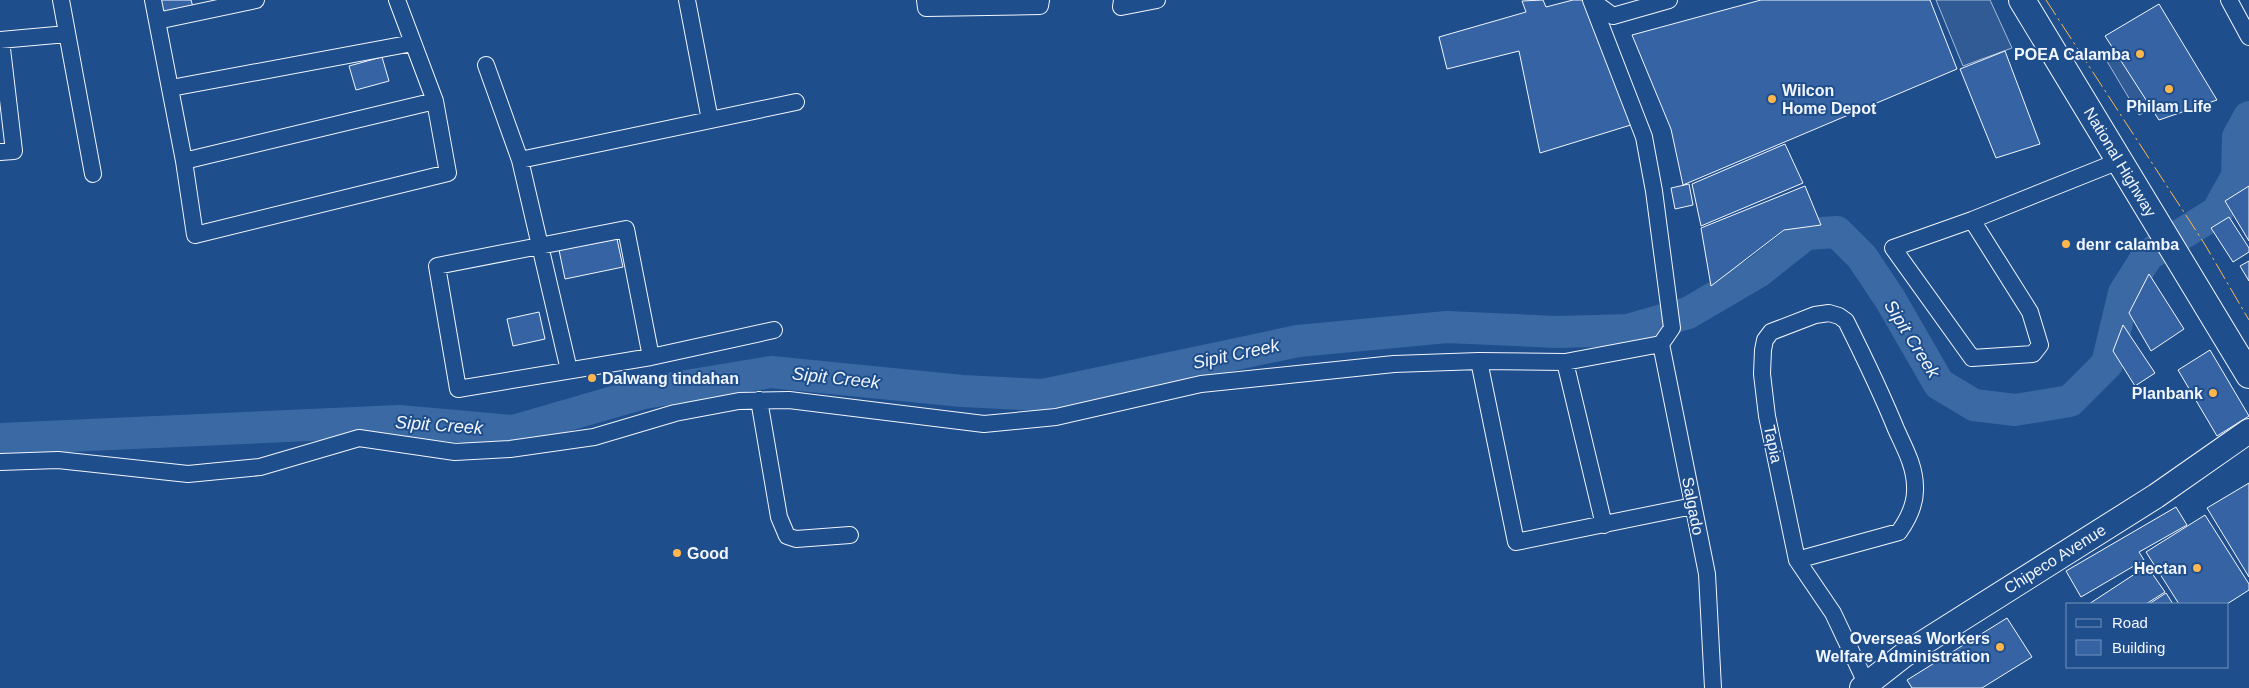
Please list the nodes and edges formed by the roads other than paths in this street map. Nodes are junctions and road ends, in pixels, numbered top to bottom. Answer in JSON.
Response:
{"nodes":[{"id":1,"x":61,"y":0,"type":"edge"},
{"id":2,"x":153,"y":0,"type":"edge"},
{"id":3,"x":256,"y":0,"type":"edge"},
{"id":4,"x":397,"y":0,"type":"edge"},
{"id":5,"x":687,"y":0,"type":"edge"},
{"id":6,"x":925,"y":0,"type":"edge"},
{"id":7,"x":1041,"y":0,"type":"edge"},
{"id":8,"x":1122,"y":0,"type":"edge"},
{"id":9,"x":1157,"y":0,"type":"edge"},
{"id":10,"x":1669,"y":0,"type":"edge"},
{"id":11,"x":2022,"y":0,"type":"edge"},
{"id":12,"x":2229,"y":0,"type":"edge"},
{"id":13,"x":157,"y":21,"type":"junction"},
{"id":14,"x":67,"y":34,"type":"junction"},
{"id":15,"x":2249,"y":37,"type":"edge"},
{"id":16,"x":1,"y":40,"type":"edge"},
{"id":17,"x":413,"y":44,"type":"junction"},
{"id":18,"x":486,"y":64,"type":"dead end"},
{"id":19,"x":171,"y":88,"type":"junction"},
{"id":20,"x":435,"y":101,"type":"junction"},
{"id":21,"x":796,"y":102,"type":"dead end"},
{"id":22,"x":710,"y":120,"type":"junction"},
{"id":23,"x":0,"y":152,"type":"edge"},
{"id":24,"x":520,"y":160,"type":"junction"},
{"id":25,"x":2120,"y":161,"type":"junction"},
{"id":26,"x":184,"y":162,"type":"junction"},
{"id":27,"x":93,"y":174,"type":"dead end"},
{"id":28,"x":1972,"y":220,"type":"junction"},
{"id":29,"x":540,"y":246,"type":"junction"},
{"id":30,"x":774,"y":330,"type":"dead end"},
{"id":31,"x":1661,"y":344,"type":"junction"},
{"id":32,"x":651,"y":357,"type":"junction"},
{"id":33,"x":1479,"y":361,"type":"junction"},
{"id":34,"x":1565,"y":362,"type":"junction"},
{"id":35,"x":569,"y":370,"type":"junction"},
{"id":36,"x":2249,"y":375,"type":"edge"},
{"id":37,"x":759,"y":400,"type":"junction"},
{"id":38,"x":2249,"y":431,"type":"edge"},
{"id":39,"x":0,"y":462,"type":"edge"},
{"id":40,"x":1693,"y":506,"type":"junction"},
{"id":41,"x":1604,"y":525,"type":"junction"},
{"id":42,"x":850,"y":535,"type":"dead end"},
{"id":43,"x":1798,"y":560,"type":"junction"},
{"id":44,"x":1864,"y":686,"type":"edge"},
{"id":45,"x":1713,"y":688,"type":"edge"}],
"edges":[{"from":1,"to":14,"type":"street"},
{"from":2,"to":13,"type":"street"},
{"from":3,"to":13,"type":"street"},
{"from":4,"to":17,"type":"street"},
{"from":5,"to":22,"type":"street"},
{"from":6,"to":7,"type":"street"},
{"from":8,"to":9,"type":"street"},
{"from":10,"to":31,"type":"street"},
{"from":11,"to":25,"type":"main road","name":"National Highway"},
{"from":12,"to":15,"type":"street"},
{"from":13,"to":19,"type":"street"},
{"from":14,"to":16,"type":"street"},
{"from":14,"to":27,"type":"street"},
{"from":16,"to":23,"type":"street"},
{"from":17,"to":19,"type":"street"},
{"from":17,"to":20,"type":"street"},
{"from":18,"to":24,"type":"street"},
{"from":19,"to":26,"type":"street"},
{"from":20,"to":26,"type":"street"},
{"from":20,"to":26,"type":"street"},
{"from":21,"to":22,"type":"street"},
{"from":22,"to":24,"type":"street"},
{"from":24,"to":29,"type":"street"},
{"from":25,"to":28,"type":"street"},
{"from":25,"to":36,"type":"main road","name":"National Highway"},
{"from":28,"to":28,"type":"street"},
{"from":29,"to":32,"type":"street"},
{"from":29,"to":35,"type":"street"},
{"from":29,"to":35,"type":"street"},
{"from":30,"to":32,"type":"street"},
{"from":31,"to":34,"type":"street"},
{"from":31,"to":40,"type":"street","name":"Salgado"},
{"from":32,"to":35,"type":"street"},
{"from":33,"to":34,"type":"street"},
{"from":33,"to":37,"type":"street"},
{"from":33,"to":41,"type":"street"},
{"from":34,"to":41,"type":"street"},
{"from":37,"to":39,"type":"street"},
{"from":37,"to":42,"type":"street"},
{"from":38,"to":44,"type":"main road","name":"Chipeco Avenue"},
{"from":40,"to":41,"type":"street"},
{"from":40,"to":45,"type":"street","name":"Salgado"},
{"from":43,"to":43,"type":"street","name":"Tapia"},
{"from":43,"to":44,"type":"street","name":"Tapia"}]}
